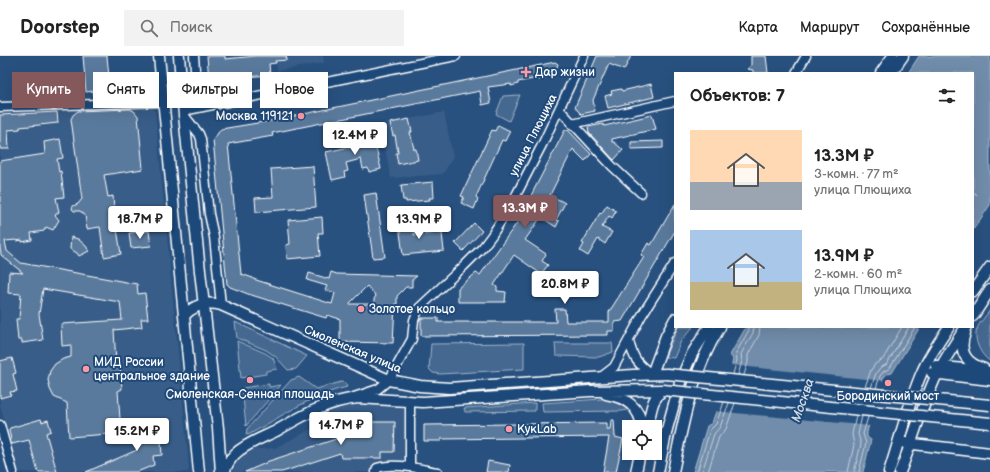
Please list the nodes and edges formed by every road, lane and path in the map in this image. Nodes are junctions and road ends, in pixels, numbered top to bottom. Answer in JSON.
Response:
{"nodes":[{"id":1,"x":159,"y":56,"type":"edge"},
{"id":2,"x":179,"y":56,"type":"edge"},
{"id":3,"x":194,"y":56,"type":"edge"},
{"id":4,"x":456,"y":56,"type":"edge"},
{"id":5,"x":584,"y":56,"type":"edge"},
{"id":6,"x":806,"y":56,"type":"edge"},
{"id":7,"x":893,"y":56,"type":"edge"},
{"id":8,"x":903,"y":56,"type":"edge"},
{"id":9,"x":195,"y":72,"type":"edge"},
{"id":10,"x":797,"y":72,"type":"edge"},
{"id":11,"x":882,"y":72,"type":"edge"},
{"id":12,"x":892,"y":72,"type":"edge"},
{"id":13,"x":252,"y":97,"type":"edge"},
{"id":14,"x":163,"y":102,"type":"junction"},
{"id":15,"x":674,"y":102,"type":"edge"},
{"id":16,"x":0,"y":107,"type":"edge"},
{"id":17,"x":198,"y":108,"type":"edge"},
{"id":18,"x":560,"y":110,"type":"junction"},
{"id":19,"x":184,"y":113,"type":"junction"},
{"id":20,"x":572,"y":124,"type":"junction"},
{"id":21,"x":641,"y":193,"type":"dead end"},
{"id":22,"x":674,"y":265,"type":"edge"},
{"id":23,"x":990,"y":266,"type":"edge"},
{"id":24,"x":974,"y":290,"type":"edge"},
{"id":25,"x":990,"y":290,"type":"edge"},
{"id":26,"x":204,"y":304,"type":"junction"},
{"id":27,"x":221,"y":305,"type":"junction"},
{"id":28,"x":974,"y":314,"type":"edge"},
{"id":29,"x":184,"y":316,"type":"junction"},
{"id":30,"x":674,"y":321,"type":"edge"},
{"id":31,"x":708,"y":328,"type":"edge"},
{"id":32,"x":719,"y":328,"type":"edge"},
{"id":33,"x":948,"y":328,"type":"edge"},
{"id":34,"x":965,"y":328,"type":"edge"},
{"id":35,"x":966,"y":328,"type":"edge"},
{"id":36,"x":629,"y":341,"type":"junction"},
{"id":37,"x":924,"y":369,"type":"junction"},
{"id":38,"x":939,"y":370,"type":"junction"},
{"id":39,"x":990,"y":371,"type":"edge"},
{"id":40,"x":652,"y":374,"type":"junction"},
{"id":41,"x":601,"y":377,"type":"junction"},
{"id":42,"x":389,"y":380,"type":"junction"},
{"id":43,"x":990,"y":380,"type":"edge"},
{"id":44,"x":663,"y":390,"type":"junction"},
{"id":45,"x":590,"y":391,"type":"junction"},
{"id":46,"x":351,"y":399,"type":"junction"},
{"id":47,"x":410,"y":402,"type":"junction"},
{"id":48,"x":990,"y":406,"type":"edge"},
{"id":49,"x":641,"y":420,"type":"edge"},
{"id":50,"x":649,"y":420,"type":"edge"},
{"id":51,"x":990,"y":422,"type":"edge"},
{"id":52,"x":0,"y":425,"type":"edge"},
{"id":53,"x":898,"y":442,"type":"junction"},
{"id":54,"x":910,"y":444,"type":"junction"},
{"id":55,"x":990,"y":453,"type":"edge"},
{"id":56,"x":639,"y":460,"type":"edge"},
{"id":57,"x":410,"y":467,"type":"junction"},
{"id":58,"x":13,"y":472,"type":"edge"},
{"id":59,"x":199,"y":472,"type":"edge"},
{"id":60,"x":223,"y":472,"type":"edge"},
{"id":61,"x":376,"y":472,"type":"edge"},
{"id":62,"x":438,"y":472,"type":"edge"},
{"id":63,"x":636,"y":472,"type":"edge"},
{"id":64,"x":658,"y":472,"type":"edge"},
{"id":65,"x":673,"y":472,"type":"edge"},
{"id":66,"x":889,"y":472,"type":"edge"},
{"id":67,"x":900,"y":472,"type":"edge"}],
"edges":[{"from":1,"to":14,"type":"main road"},
{"from":2,"to":19,"type":"main road"},
{"from":3,"to":9,"type":"street"},
{"from":4,"to":13,"type":"street"},
{"from":5,"to":18,"type":"street","name":"улица Плющиха"},
{"from":6,"to":10,"type":"street"},
{"from":7,"to":11,"type":"main road"},
{"from":8,"to":12,"type":"main road"},
{"from":14,"to":16,"type":"street"},
{"from":14,"to":29,"type":"main road"},
{"from":15,"to":20,"type":"street"},
{"from":17,"to":19,"type":"street"},
{"from":18,"to":20,"type":"street"},
{"from":18,"to":42,"type":"street","name":"улица Плющиха"},
{"from":19,"to":26,"type":"main road"},
{"from":19,"to":27,"type":"street"},
{"from":20,"to":21,"type":"street"},
{"from":22,"to":36,"type":"street"},
{"from":23,"to":24,"type":"main road"},
{"from":25,"to":28,"type":"main road"},
{"from":26,"to":27,"type":"main road","name":"Смоленская улица"},
{"from":26,"to":29,"type":"main road"},
{"from":26,"to":60,"type":"main road"},
{"from":27,"to":42,"type":"main road","name":"Смоленская улица"},
{"from":29,"to":59,"type":"main road"},
{"from":30,"to":40,"type":"main road"},
{"from":31,"to":64,"type":"main road"},
{"from":32,"to":65,"type":"main road"},
{"from":33,"to":37,"type":"main road"},
{"from":34,"to":38,"type":"main road"},
{"from":35,"to":39,"type":"main road"},
{"from":36,"to":40,"type":"street"},
{"from":36,"to":41,"type":"street"},
{"from":37,"to":38,"type":"main road"},
{"from":37,"to":53,"type":"main road"},
{"from":38,"to":39,"type":"main road"},
{"from":38,"to":43,"type":"main road"},
{"from":38,"to":54,"type":"main road"},
{"from":40,"to":41,"type":"main road","name":"Смоленская улица"},
{"from":40,"to":48,"type":"main road","name":"Смоленская улица","bridge":true},
{"from":41,"to":42,"type":"main road","name":"Смоленская улица"},
{"from":42,"to":46,"type":"street","name":"улица Плющиха"},
{"from":44,"to":45,"type":"main road"},
{"from":44,"to":50,"type":"main road"},
{"from":44,"to":51,"type":"main road","bridge":true},
{"from":45,"to":47,"type":"main road"},
{"from":45,"to":49,"type":"main road"},
{"from":46,"to":47,"type":"main road"},
{"from":46,"to":60,"type":"main road"},
{"from":47,"to":57,"type":"street"},
{"from":52,"to":58,"type":"street"},
{"from":53,"to":54,"type":"main road"},
{"from":53,"to":66,"type":"main road"},
{"from":54,"to":55,"type":"main road"},
{"from":54,"to":67,"type":"main road"},
{"from":56,"to":63,"type":"main road"},
{"from":57,"to":61,"type":"street"},
{"from":57,"to":62,"type":"street"}]}
